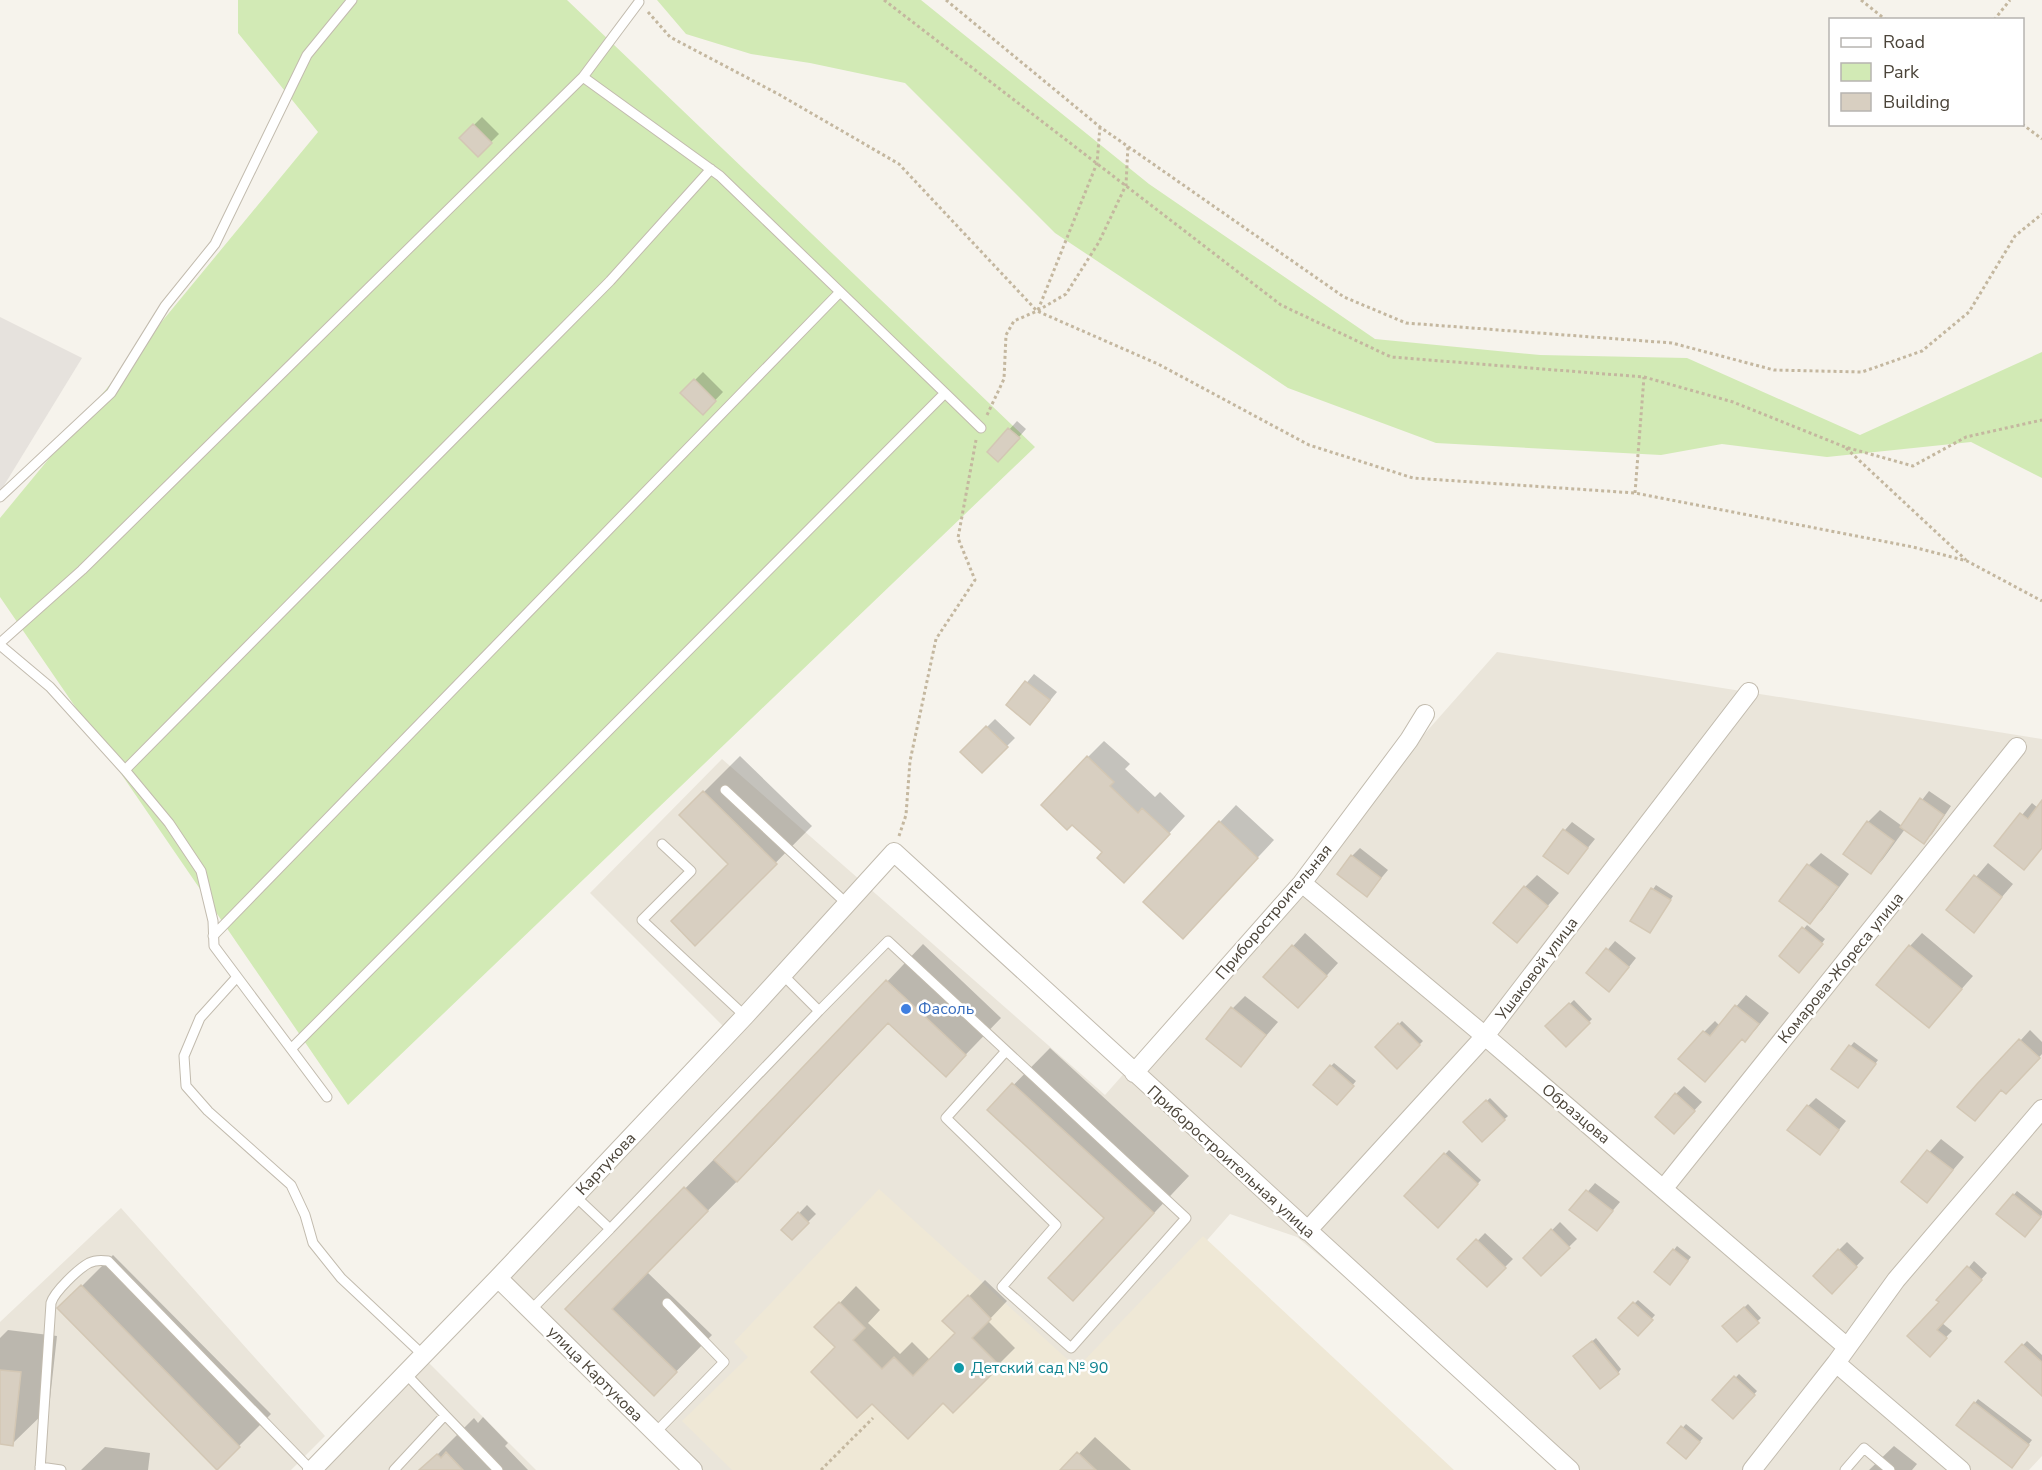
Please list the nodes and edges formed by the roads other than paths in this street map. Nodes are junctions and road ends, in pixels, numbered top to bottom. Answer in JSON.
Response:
{"nodes":[{"id":1,"x":352,"y":0,"type":"edge"},
{"id":2,"x":639,"y":2,"type":"road end"},
{"id":3,"x":583,"y":77,"type":"junction"},
{"id":4,"x":711,"y":169,"type":"junction"},
{"id":5,"x":840,"y":292,"type":"junction"},
{"id":6,"x":945,"y":393,"type":"junction"},
{"id":7,"x":981,"y":428,"type":"road end"},
{"id":8,"x":0,"y":497,"type":"edge"},
{"id":9,"x":0,"y":644,"type":"edge"},
{"id":10,"x":1749,"y":692,"type":"dead end"},
{"id":11,"x":1425,"y":714,"type":"dead end"},
{"id":12,"x":2017,"y":747,"type":"dead end"},
{"id":13,"x":125,"y":770,"type":"junction"},
{"id":14,"x":725,"y":790,"type":"dead end"},
{"id":15,"x":662,"y":844,"type":"dead end"},
{"id":16,"x":894,"y":852,"type":"joint"},
{"id":17,"x":1302,"y":883,"type":"junction"},
{"id":18,"x":846,"y":903,"type":"junction"},
{"id":19,"x":213,"y":936,"type":"junction"},
{"id":20,"x":782,"y":974,"type":"junction"},
{"id":21,"x":237,"y":977,"type":"junction"},
{"id":22,"x":819,"y":1011,"type":"junction"},
{"id":23,"x":745,"y":1016,"type":"junction"},
{"id":24,"x":1485,"y":1036,"type":"junction"},
{"id":25,"x":291,"y":1049,"type":"junction"},
{"id":26,"x":1006,"y":1051,"type":"junction"},
{"id":27,"x":1134,"y":1073,"type":"junction"},
{"id":28,"x":327,"y":1097,"type":"dead end"},
{"id":29,"x":2042,"y":1109,"type":"edge"},
{"id":30,"x":1664,"y":1188,"type":"junction"},
{"id":31,"x":575,"y":1196,"type":"junction"},
{"id":32,"x":610,"y":1228,"type":"junction"},
{"id":33,"x":1307,"y":1231,"type":"junction"},
{"id":34,"x":498,"y":1278,"type":"junction"},
{"id":35,"x":667,"y":1303,"type":"dead end"},
{"id":36,"x":531,"y":1310,"type":"junction"},
{"id":37,"x":1847,"y":1347,"type":"junction"},
{"id":38,"x":423,"y":1355,"type":"junction"},
{"id":39,"x":1836,"y":1363,"type":"junction"},
{"id":40,"x":405,"y":1373,"type":"junction"},
{"id":41,"x":445,"y":1414,"type":"junction"},
{"id":42,"x":655,"y":1433,"type":"junction"},
{"id":43,"x":40,"y":1469,"type":"edge"},
{"id":44,"x":1958,"y":1469,"type":"edge"},
{"id":45,"x":61,"y":1470,"type":"edge"},
{"id":46,"x":311,"y":1470,"type":"edge"},
{"id":47,"x":394,"y":1470,"type":"edge"},
{"id":48,"x":498,"y":1470,"type":"edge"},
{"id":49,"x":693,"y":1470,"type":"edge"},
{"id":50,"x":1570,"y":1470,"type":"edge"},
{"id":51,"x":1752,"y":1470,"type":"edge"},
{"id":52,"x":1845,"y":1470,"type":"edge"},
{"id":53,"x":1890,"y":1470,"type":"edge"}],
"edges":[{"from":1,"to":8,"type":"lane"},
{"from":2,"to":3,"type":"lane"},
{"from":3,"to":4,"type":"lane"},
{"from":3,"to":9,"type":"lane"},
{"from":4,"to":5,"type":"lane"},
{"from":4,"to":13,"type":"lane"},
{"from":5,"to":6,"type":"lane"},
{"from":5,"to":19,"type":"lane"},
{"from":6,"to":7,"type":"lane"},
{"from":6,"to":25,"type":"lane"},
{"from":9,"to":13,"type":"lane"},
{"from":10,"to":24,"type":"street","name":"Ушаковой улица"},
{"from":11,"to":17,"type":"street","name":"Приборостроительная"},
{"from":12,"to":30,"type":"street","name":"Комарова-Жореса улица"},
{"from":13,"to":19,"type":"lane"},
{"from":14,"to":18,"type":"lane"},
{"from":15,"to":23,"type":"lane"},
{"from":16,"to":18,"type":"street","name":"Картукова"},
{"from":16,"to":27,"type":"street","name":"Приборостроительная улица"},
{"from":17,"to":24,"type":"street","name":"Образцова"},
{"from":17,"to":27,"type":"street","name":"Приборостроительная"},
{"from":18,"to":20,"type":"street","name":"Картукова"},
{"from":19,"to":21,"type":"lane"},
{"from":20,"to":22,"type":"lane"},
{"from":20,"to":23,"type":"street","name":"Картукова"},
{"from":21,"to":25,"type":"lane"},
{"from":21,"to":38,"type":"lane"},
{"from":22,"to":26,"type":"lane"},
{"from":22,"to":32,"type":"lane"},
{"from":23,"to":31,"type":"street","name":"Картукова"},
{"from":24,"to":30,"type":"street","name":"Образцова"},
{"from":24,"to":33,"type":"street","name":"Ушаковой улица"},
{"from":25,"to":28,"type":"lane"},
{"from":26,"to":26,"type":"lane"},
{"from":27,"to":33,"type":"street","name":"Приборостроительная улица"},
{"from":29,"to":37,"type":"street"},
{"from":30,"to":37,"type":"street","name":"Образцова"},
{"from":31,"to":32,"type":"lane"},
{"from":31,"to":34,"type":"street","name":"Картукова"},
{"from":32,"to":36,"type":"lane"},
{"from":33,"to":50,"type":"street","name":"Приборостроительная улица"},
{"from":34,"to":36,"type":"street","name":"улица Картукова"},
{"from":34,"to":38,"type":"street","name":"Картукова"},
{"from":35,"to":42,"type":"lane"},
{"from":36,"to":42,"type":"street","name":"улица Картукова"},
{"from":37,"to":39,"type":"street"},
{"from":38,"to":40,"type":"street","name":"Картукова"},
{"from":39,"to":44,"type":"street"},
{"from":39,"to":51,"type":"street"},
{"from":40,"to":41,"type":"lane"},
{"from":40,"to":46,"type":"street","name":"Картукова"},
{"from":41,"to":47,"type":"lane"},
{"from":41,"to":48,"type":"lane"},
{"from":42,"to":49,"type":"street","name":"улица Картукова"},
{"from":43,"to":45,"type":"lane"},
{"from":43,"to":46,"type":"lane"},
{"from":52,"to":53,"type":"lane"}]}
